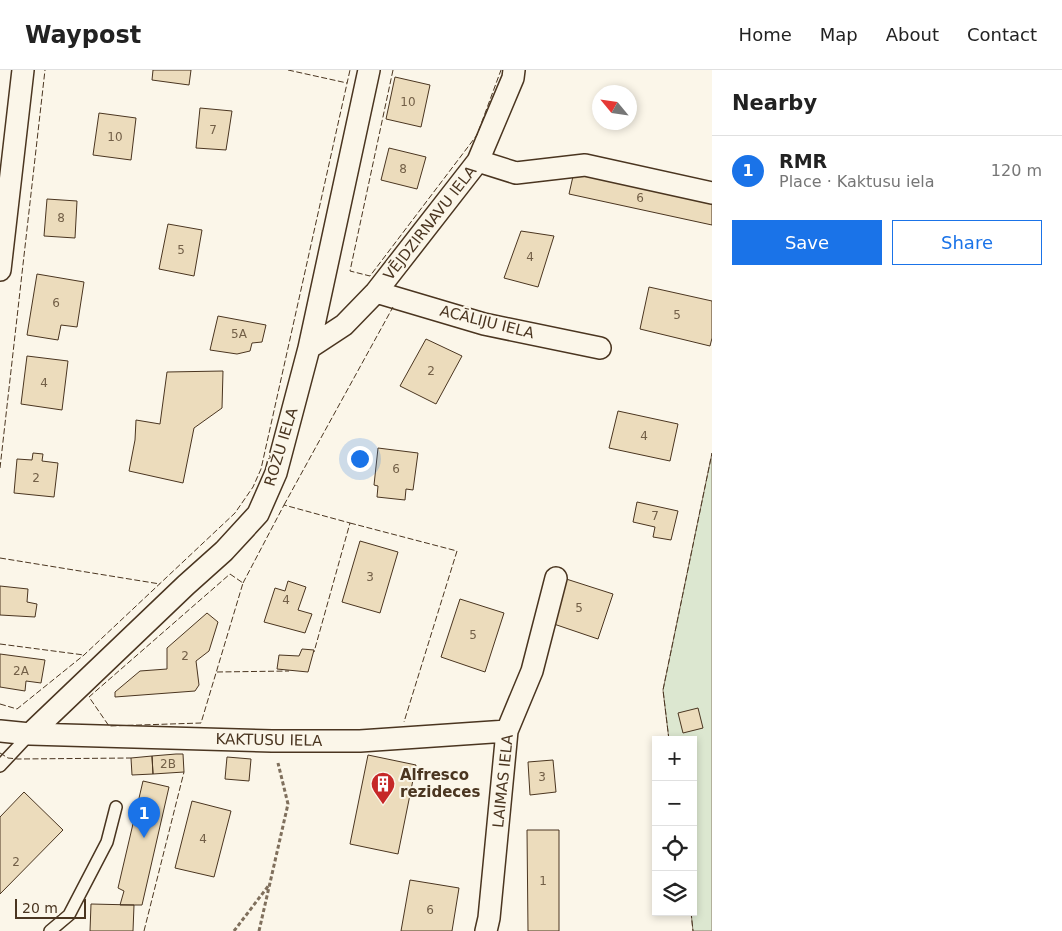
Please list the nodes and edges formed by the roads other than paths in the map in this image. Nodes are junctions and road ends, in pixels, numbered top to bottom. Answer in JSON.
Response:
{"nodes":[{"id":1,"x":22,"y":70,"type":"edge"},
{"id":2,"x":369,"y":70,"type":"edge"},
{"id":3,"x":514,"y":70,"type":"edge"},
{"id":4,"x":478,"y":161,"type":"junction"},
{"id":5,"x":5,"y":175,"type":"edge"},
{"id":6,"x":712,"y":192,"type":"edge"},
{"id":7,"x":0,"y":270,"type":"edge"},
{"id":8,"x":376,"y":292,"type":"junction"},
{"id":9,"x":309,"y":348,"type":"junction"},
{"id":10,"x":600,"y":348,"type":"dead end"},
{"id":11,"x":556,"y":578,"type":"dead end"},
{"id":12,"x":0,"y":730,"type":"edge"},
{"id":13,"x":507,"y":731,"type":"junction"},
{"id":14,"x":30,"y":734,"type":"junction"},
{"id":15,"x":0,"y":766,"type":"edge"},
{"id":16,"x":116,"y":807,"type":"dead end"},
{"id":17,"x":50,"y":931,"type":"edge"},
{"id":18,"x":486,"y":931,"type":"edge"}],
"edges":[{"from":1,"to":5,"type":"street"},
{"from":2,"to":9,"type":"street","name":"ROŽU IELA"},
{"from":3,"to":4,"type":"street","name":"VĒJDZIRNAVU IELA"},
{"from":4,"to":6,"type":"street"},
{"from":4,"to":8,"type":"street","name":"VĒJDZIRNAVU IELA"},
{"from":5,"to":7,"type":"street"},
{"from":8,"to":9,"type":"street","name":"VĒJDZIRNAVU IELA"},
{"from":8,"to":10,"type":"street","name":"ACĀLIJU IELA"},
{"from":9,"to":14,"type":"street","name":"ROŽU IELA"},
{"from":11,"to":13,"type":"street","name":"LAIMAS IELA"},
{"from":12,"to":14,"type":"street","name":"KAKTUSU IELA"},
{"from":13,"to":14,"type":"street","name":"KAKTUSU IELA"},
{"from":13,"to":18,"type":"street","name":"LAIMAS IELA"},
{"from":14,"to":15,"type":"lane"},
{"from":16,"to":17,"type":"lane"}]}
